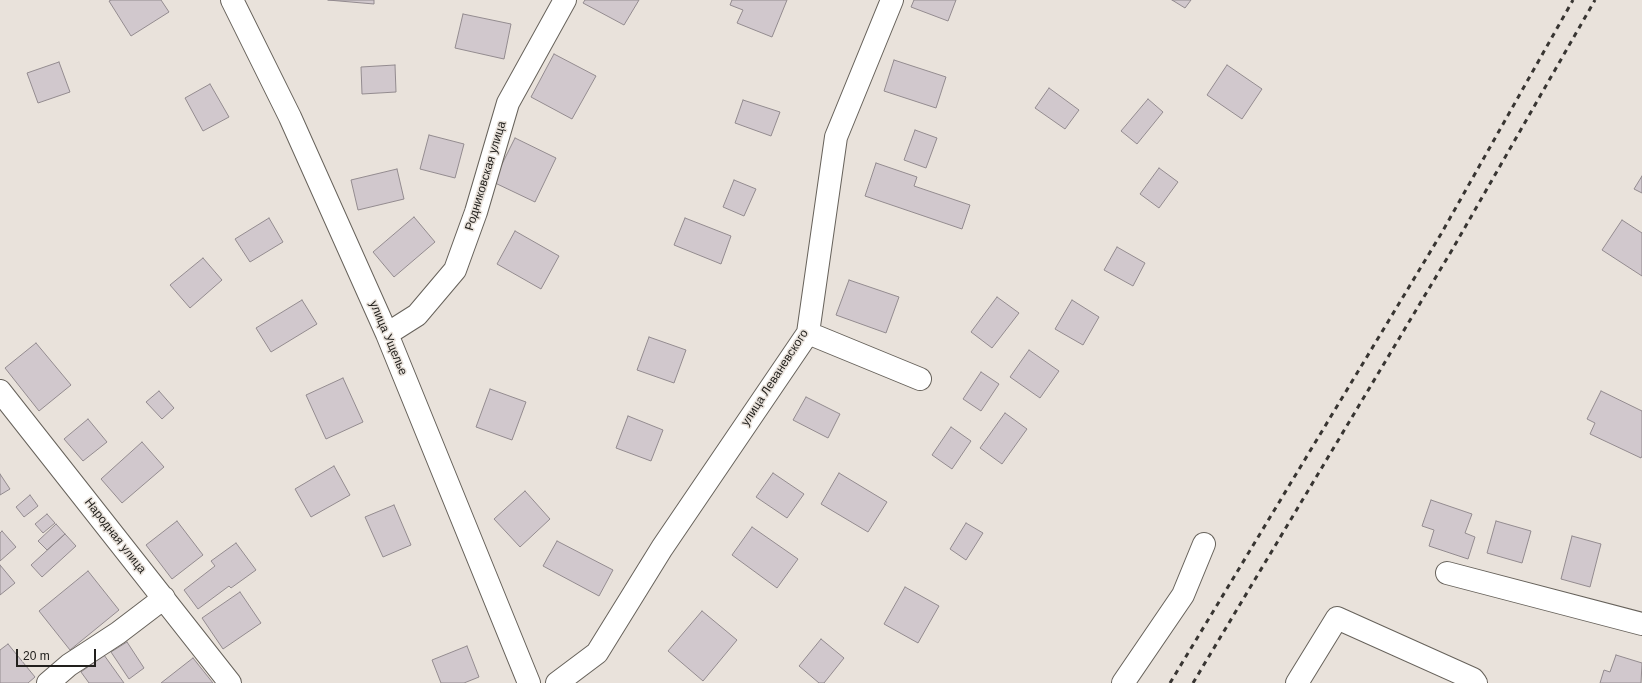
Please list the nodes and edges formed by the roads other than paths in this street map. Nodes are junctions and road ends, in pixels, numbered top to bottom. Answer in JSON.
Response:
{"nodes":[{"id":1,"x":232,"y":0,"type":"edge"},
{"id":2,"x":565,"y":0,"type":"edge"},
{"id":3,"x":892,"y":0,"type":"edge"},
{"id":4,"x":808,"y":333,"type":"junction"},
{"id":5,"x":387,"y":334,"type":"junction"},
{"id":6,"x":920,"y":379,"type":"dead end"},
{"id":7,"x":0,"y":391,"type":"edge"},
{"id":8,"x":1204,"y":544,"type":"dead end"},
{"id":9,"x":1447,"y":573,"type":"dead end"},
{"id":10,"x":164,"y":598,"type":"junction"},
{"id":11,"x":1642,"y":624,"type":"edge"},
{"id":12,"x":1475,"y":681,"type":"edge"},
{"id":13,"x":48,"y":683,"type":"edge"},
{"id":14,"x":230,"y":683,"type":"edge"},
{"id":15,"x":529,"y":683,"type":"edge"},
{"id":16,"x":557,"y":683,"type":"edge"},
{"id":17,"x":1123,"y":683,"type":"edge"},
{"id":18,"x":1297,"y":683,"type":"edge"}],
"edges":[{"from":1,"to":5,"type":"street","name":"улица Ущелье"},
{"from":2,"to":5,"type":"street","name":"Родниковская улица"},
{"from":3,"to":4,"type":"street","name":"улица Леваневского"},
{"from":4,"to":6,"type":"street"},
{"from":4,"to":16,"type":"street","name":"улица Леваневского"},
{"from":5,"to":15,"type":"street","name":"улица Ущелье"},
{"from":7,"to":10,"type":"street","name":"Народная улица"},
{"from":8,"to":17,"type":"street"},
{"from":9,"to":11,"type":"street"},
{"from":10,"to":13,"type":"street"},
{"from":10,"to":14,"type":"street","name":"Народная улица"},
{"from":12,"to":18,"type":"street"}]}
